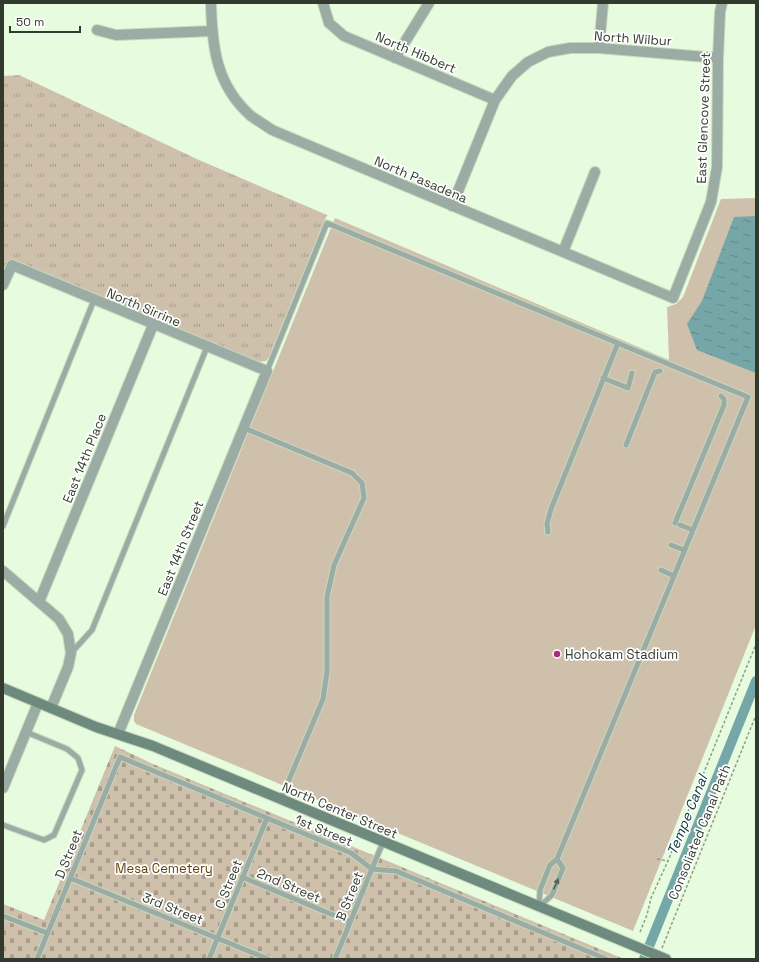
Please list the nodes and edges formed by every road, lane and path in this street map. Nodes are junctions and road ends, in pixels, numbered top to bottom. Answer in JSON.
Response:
{"nodes":[{"id":1,"x":212,"y":3,"type":"edge"},
{"id":2,"x":323,"y":3,"type":"edge"},
{"id":3,"x":429,"y":3,"type":"edge"},
{"id":4,"x":603,"y":3,"type":"edge"},
{"id":5,"x":722,"y":3,"type":"edge"},
{"id":6,"x":96,"y":30,"type":"dead end"},
{"id":7,"x":212,"y":31,"type":"junction"},
{"id":8,"x":599,"y":48,"type":"junction"},
{"id":9,"x":395,"y":58,"type":"junction"},
{"id":10,"x":718,"y":58,"type":"junction"},
{"id":11,"x":495,"y":100,"type":"junction"},
{"id":12,"x":595,"y":172,"type":"dead end"},
{"id":13,"x":452,"y":206,"type":"junction"},
{"id":14,"x":563,"y":252,"type":"junction"},
{"id":15,"x":3,"y":286,"type":"edge"},
{"id":16,"x":673,"y":298,"type":"joint"},
{"id":17,"x":94,"y":300,"type":"junction"},
{"id":18,"x":153,"y":324,"type":"junction"},
{"id":19,"x":618,"y":343,"type":"junction"},
{"id":20,"x":207,"y":347,"type":"junction"},
{"id":21,"x":660,"y":371,"type":"dead end"},
{"id":22,"x":267,"y":372,"type":"junction"},
{"id":23,"x":632,"y":373,"type":"dead end"},
{"id":24,"x":603,"y":378,"type":"junction"},
{"id":25,"x":721,"y":396,"type":"dead end"},
{"id":26,"x":244,"y":428,"type":"junction"},
{"id":27,"x":626,"y":445,"type":"dead end"},
{"id":28,"x":3,"y":526,"type":"edge"},
{"id":29,"x":693,"y":530,"type":"junction"},
{"id":30,"x":548,"y":532,"type":"dead end"},
{"id":31,"x":671,"y":545,"type":"dead end"},
{"id":32,"x":684,"y":550,"type":"junction"},
{"id":33,"x":661,"y":570,"type":"dead end"},
{"id":34,"x":3,"y":571,"type":"edge"},
{"id":35,"x":674,"y":576,"type":"junction"},
{"id":36,"x":39,"y":602,"type":"junction"},
{"id":37,"x":756,"y":644,"type":"edge"},
{"id":38,"x":71,"y":653,"type":"junction"},
{"id":39,"x":3,"y":688,"type":"edge"},
{"id":40,"x":38,"y":703,"type":"junction"},
{"id":41,"x":51,"y":708,"type":"junction"},
{"id":42,"x":756,"y":715,"type":"edge"},
{"id":43,"x":26,"y":732,"type":"junction"},
{"id":44,"x":118,"y":734,"type":"junction"},
{"id":45,"x":120,"y":757,"type":"joint"},
{"id":46,"x":3,"y":788,"type":"edge"},
{"id":47,"x":281,"y":799,"type":"junction"},
{"id":48,"x":267,"y":818,"type":"junction"},
{"id":49,"x":3,"y":825,"type":"edge"},
{"id":50,"x":383,"y":842,"type":"junction"},
{"id":51,"x":556,"y":859,"type":"junction"},
{"id":52,"x":657,"y":859,"type":"dead end"},
{"id":53,"x":668,"y":861,"type":"junction"},
{"id":54,"x":372,"y":869,"type":"junction"},
{"id":55,"x":242,"y":877,"type":"junction"},
{"id":56,"x":70,"y":878,"type":"junction"},
{"id":57,"x":539,"y":907,"type":"junction"},
{"id":58,"x":3,"y":916,"type":"edge"},
{"id":59,"x":350,"y":922,"type":"junction"},
{"id":60,"x":640,"y":932,"type":"dead end"},
{"id":61,"x":48,"y":933,"type":"junction"},
{"id":62,"x":217,"y":938,"type":"junction"},
{"id":63,"x":662,"y":958,"type":"edge"},
{"id":64,"x":37,"y":959,"type":"edge"},
{"id":65,"x":209,"y":959,"type":"edge"},
{"id":66,"x":268,"y":959,"type":"edge"},
{"id":67,"x":335,"y":959,"type":"edge"},
{"id":68,"x":606,"y":959,"type":"edge"}],
"edges":[{"from":1,"to":7,"type":"street","name":"North Pasadena"},
{"from":2,"to":9,"type":"street","name":"North Hibbert"},
{"from":3,"to":9,"type":"street"},
{"from":4,"to":8,"type":"street"},
{"from":5,"to":10,"type":"street","name":"East Glencove Street"},
{"from":6,"to":7,"type":"street"},
{"from":7,"to":13,"type":"street","name":"North Pasadena"},
{"from":8,"to":10,"type":"street","name":"North Wilbur"},
{"from":8,"to":11,"type":"street","name":"North Wilbur"},
{"from":9,"to":11,"type":"street","name":"North Hibbert"},
{"from":10,"to":16,"type":"street","name":"East Glencove Street"},
{"from":11,"to":13,"type":"street","name":"North Wilbur"},
{"from":12,"to":14,"type":"street"},
{"from":13,"to":14,"type":"street","name":"North Pasadena"},
{"from":14,"to":16,"type":"street","name":"North Pasadena"},
{"from":15,"to":17,"type":"street","name":"North Sirrine"},
{"from":17,"to":18,"type":"street","name":"North Sirrine"},
{"from":17,"to":28,"type":"lane"},
{"from":18,"to":20,"type":"street","name":"North Sirrine"},
{"from":18,"to":36,"type":"street","name":"East 14th Place"},
{"from":19,"to":22,"type":"lane"},
{"from":19,"to":24,"type":"lane"},
{"from":19,"to":29,"type":"lane"},
{"from":20,"to":22,"type":"street","name":"North Sirrine"},
{"from":20,"to":38,"type":"lane"},
{"from":21,"to":27,"type":"lane"},
{"from":22,"to":26,"type":"street","name":"East 14th Street"},
{"from":23,"to":24,"type":"lane"},
{"from":24,"to":30,"type":"lane"},
{"from":25,"to":29,"type":"lane"},
{"from":26,"to":44,"type":"street","name":"East 14th Street"},
{"from":26,"to":47,"type":"lane"},
{"from":29,"to":32,"type":"lane"},
{"from":31,"to":32,"type":"lane"},
{"from":32,"to":35,"type":"lane"},
{"from":33,"to":35,"type":"lane"},
{"from":34,"to":36,"type":"street"},
{"from":35,"to":51,"type":"lane"},
{"from":36,"to":38,"type":"street"},
{"from":37,"to":53,"type":"path"},
{"from":38,"to":41,"type":"street"},
{"from":39,"to":40,"type":"street","name":"North Center Street"},
{"from":40,"to":41,"type":"street","name":"North Center Street"},
{"from":40,"to":43,"type":"street"},
{"from":41,"to":44,"type":"street","name":"North Center Street"},
{"from":42,"to":63,"type":"path","name":"Consoliated Canal Path"},
{"from":43,"to":46,"type":"street"},
{"from":43,"to":49,"type":"lane"},
{"from":44,"to":47,"type":"street","name":"North Center Street"},
{"from":45,"to":48,"type":"lane","name":"1st Street"},
{"from":45,"to":56,"type":"lane","name":"D Street"},
{"from":47,"to":50,"type":"street","name":"North Center Street"},
{"from":48,"to":54,"type":"lane","name":"1st Street"},
{"from":48,"to":55,"type":"lane","name":"C Street"},
{"from":50,"to":54,"type":"lane","name":"B Street"},
{"from":50,"to":57,"type":"street","name":"North Center Street"},
{"from":51,"to":57,"type":"lane"},
{"from":57,"to":51,"type":"lane","one_way":true},
{"from":52,"to":53,"type":"path"},
{"from":53,"to":60,"type":"path"},
{"from":54,"to":59,"type":"lane","name":"B Street"},
{"from":54,"to":68,"type":"lane","name":"1st Street"},
{"from":55,"to":59,"type":"lane","name":"2nd Street"},
{"from":55,"to":62,"type":"lane","name":"C Street"},
{"from":56,"to":61,"type":"lane","name":"D Street"},
{"from":56,"to":62,"type":"lane","name":"3rd Street"},
{"from":57,"to":63,"type":"street","name":"North Center Street"},
{"from":58,"to":61,"type":"lane"},
{"from":59,"to":67,"type":"lane","name":"B Street"},
{"from":61,"to":64,"type":"lane","name":"D Street"},
{"from":62,"to":65,"type":"lane","name":"C Street"},
{"from":62,"to":66,"type":"lane","name":"3rd Street"}]}
